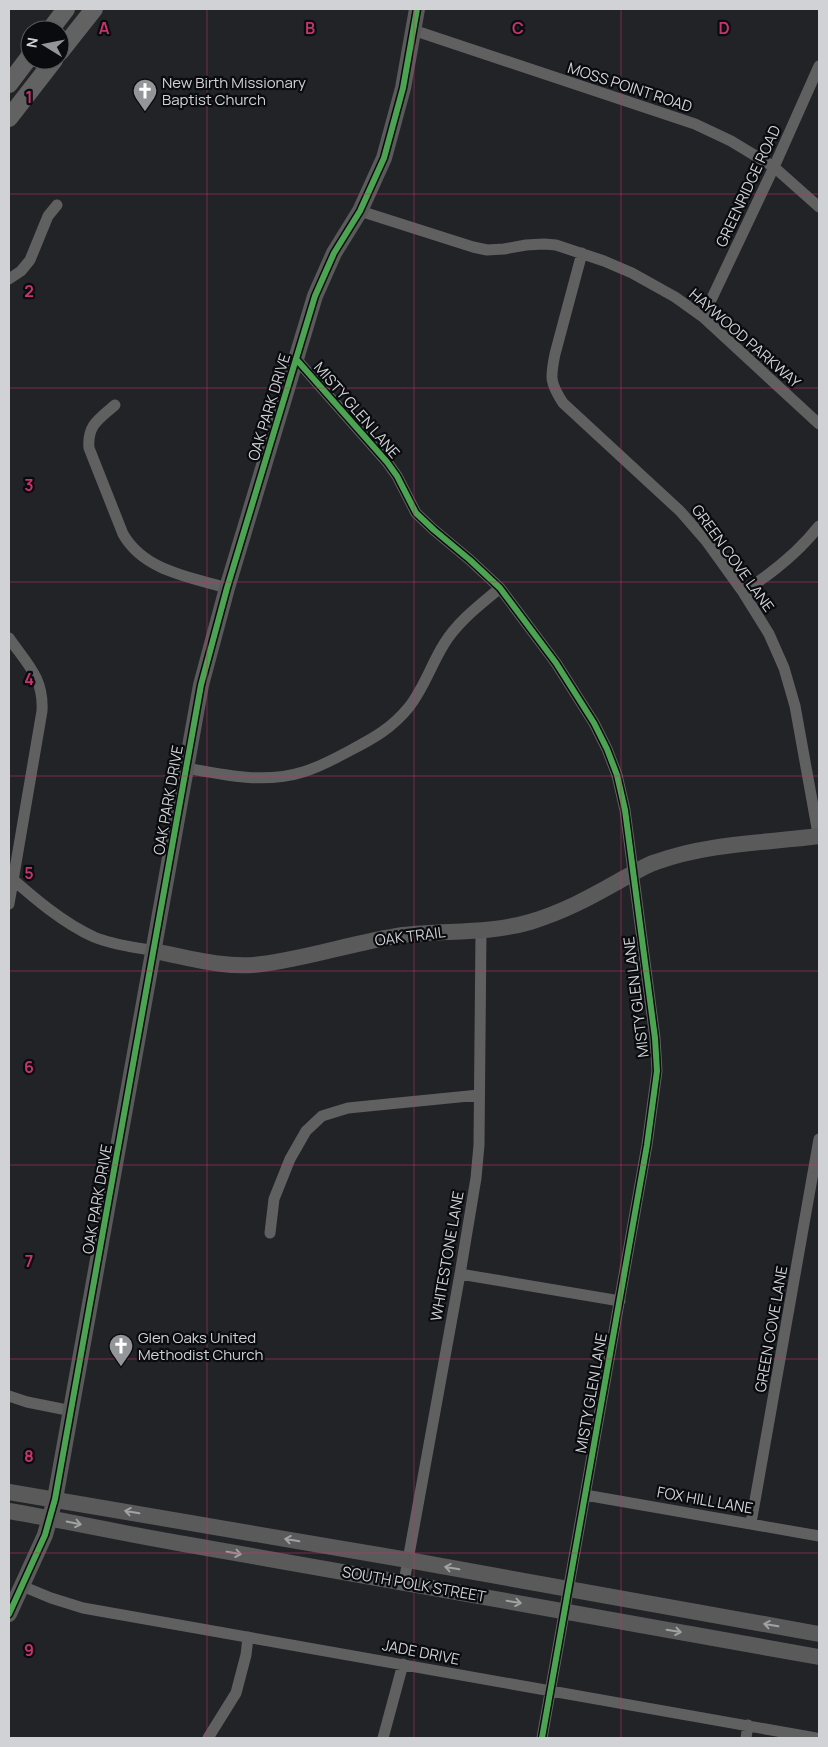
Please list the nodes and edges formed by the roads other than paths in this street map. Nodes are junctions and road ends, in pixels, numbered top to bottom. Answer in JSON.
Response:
{"nodes":[{"id":1,"x":66,"y":9,"type":"edge"},
{"id":2,"x":94,"y":9,"type":"edge"},
{"id":3,"x":416,"y":9,"type":"edge"},
{"id":4,"x":58,"y":20,"type":"edge"},
{"id":5,"x":413,"y":30,"type":"junction"},
{"id":6,"x":70,"y":39,"type":"edge"},
{"id":7,"x":819,"y":66,"type":"edge"},
{"id":8,"x":20,"y":69,"type":"edge"},
{"id":9,"x":46,"y":70,"type":"edge"},
{"id":10,"x":9,"y":84,"type":"edge"},
{"id":11,"x":9,"y":118,"type":"edge"},
{"id":12,"x":774,"y":167,"type":"junction"},
{"id":13,"x":57,"y":205,"type":"dead end"},
{"id":14,"x":819,"y":208,"type":"edge"},
{"id":15,"x":360,"y":210,"type":"junction"},
{"id":16,"x":582,"y":253,"type":"junction"},
{"id":17,"x":9,"y":279,"type":"edge"},
{"id":18,"x":703,"y":317,"type":"junction"},
{"id":19,"x":296,"y":359,"type":"junction"},
{"id":20,"x":116,"y":406,"type":"dead end"},
{"id":21,"x":819,"y":424,"type":"edge"},
{"id":22,"x":819,"y":526,"type":"edge"},
{"id":23,"x":227,"y":588,"type":"junction"},
{"id":24,"x":500,"y":588,"type":"junction"},
{"id":25,"x":743,"y":592,"type":"junction"},
{"id":26,"x":9,"y":638,"type":"edge"},
{"id":27,"x":186,"y":768,"type":"junction"},
{"id":28,"x":819,"y":837,"type":"edge"},
{"id":29,"x":633,"y":874,"type":"junction"},
{"id":30,"x":11,"y":878,"type":"edge"},
{"id":31,"x":9,"y":904,"type":"edge"},
{"id":32,"x":480,"y":931,"type":"junction"},
{"id":33,"x":154,"y":951,"type":"junction"},
{"id":34,"x":479,"y":1095,"type":"junction"},
{"id":35,"x":819,"y":1140,"type":"edge"},
{"id":36,"x":270,"y":1232,"type":"dead end"},
{"id":37,"x":460,"y":1274,"type":"junction"},
{"id":38,"x":620,"y":1301,"type":"junction"},
{"id":39,"x":9,"y":1396,"type":"edge"},
{"id":40,"x":72,"y":1411,"type":"junction"},
{"id":41,"x":9,"y":1492,"type":"edge"},
{"id":42,"x":586,"y":1495,"type":"junction"},
{"id":43,"x":55,"y":1500,"type":"junction"},
{"id":44,"x":9,"y":1512,"type":"edge"},
{"id":45,"x":51,"y":1518,"type":"junction"},
{"id":46,"x":184,"y":1522,"type":"junction"},
{"id":47,"x":751,"y":1523,"type":"junction"},
{"id":48,"x":819,"y":1536,"type":"edge"},
{"id":49,"x":181,"y":1544,"type":"junction"},
{"id":50,"x":408,"y":1560,"type":"junction"},
{"id":51,"x":404,"y":1582,"type":"junction"},
{"id":52,"x":22,"y":1586,"type":"junction"},
{"id":53,"x":569,"y":1590,"type":"junction"},
{"id":54,"x":565,"y":1611,"type":"junction"},
{"id":55,"x":9,"y":1614,"type":"edge"},
{"id":56,"x":819,"y":1634,"type":"edge"},
{"id":57,"x":248,"y":1637,"type":"junction"},
{"id":58,"x":819,"y":1657,"type":"edge"},
{"id":59,"x":403,"y":1664,"type":"junction"},
{"id":60,"x":551,"y":1691,"type":"junction"},
{"id":61,"x":748,"y":1725,"type":"junction"},
{"id":62,"x":208,"y":1738,"type":"edge"},
{"id":63,"x":383,"y":1738,"type":"edge"},
{"id":64,"x":542,"y":1738,"type":"edge"},
{"id":65,"x":746,"y":1738,"type":"edge"},
{"id":66,"x":816,"y":1738,"type":"edge"}],
"edges":[{"from":1,"to":4,"type":"main road"},
{"from":2,"to":6,"type":"main road"},
{"from":3,"to":5,"type":"street","name":"OAK PARK DRIVE"},
{"from":5,"to":12,"type":"street","name":"MOSS POINT ROAD"},
{"from":5,"to":15,"type":"street","name":"OAK PARK DRIVE"},
{"from":7,"to":12,"type":"street","name":"GREENRIDGE ROAD"},
{"from":8,"to":10,"type":"main road"},
{"from":9,"to":11,"type":"main road"},
{"from":12,"to":14,"type":"street","name":"MOSS POINT ROAD"},
{"from":12,"to":18,"type":"street","name":"GREENRIDGE ROAD"},
{"from":13,"to":17,"type":"street"},
{"from":15,"to":16,"type":"street","name":"HAYWOOD PARKWAY"},
{"from":15,"to":19,"type":"street","name":"OAK PARK DRIVE"},
{"from":16,"to":18,"type":"street","name":"HAYWOOD PARKWAY"},
{"from":16,"to":25,"type":"street","name":"GREEN COVE LANE"},
{"from":18,"to":21,"type":"street","name":"HAYWOOD PARKWAY"},
{"from":19,"to":23,"type":"street","name":"OAK PARK DRIVE"},
{"from":19,"to":24,"type":"street","name":"MISTY GLEN LANE"},
{"from":20,"to":23,"type":"street"},
{"from":22,"to":25,"type":"street"},
{"from":23,"to":27,"type":"street","name":"OAK PARK DRIVE"},
{"from":24,"to":27,"type":"street"},
{"from":24,"to":29,"type":"street","name":"MISTY GLEN LANE"},
{"from":25,"to":28,"type":"street","name":"GREEN COVE LANE"},
{"from":26,"to":30,"type":"street"},
{"from":27,"to":33,"type":"street","name":"OAK PARK DRIVE"},
{"from":28,"to":29,"type":"street","name":"OAK TRAIL"},
{"from":29,"to":32,"type":"street","name":"OAK TRAIL"},
{"from":29,"to":38,"type":"street","name":"MISTY GLEN LANE"},
{"from":30,"to":31,"type":"street"},
{"from":30,"to":33,"type":"street","name":"OAK TRAIL"},
{"from":32,"to":33,"type":"street","name":"OAK TRAIL"},
{"from":32,"to":34,"type":"street","name":"WHITESTONE LANE"},
{"from":33,"to":40,"type":"street","name":"OAK PARK DRIVE"},
{"from":34,"to":36,"type":"street"},
{"from":34,"to":37,"type":"street","name":"WHITESTONE LANE"},
{"from":35,"to":47,"type":"street","name":"GREEN COVE LANE"},
{"from":37,"to":38,"type":"street"},
{"from":37,"to":50,"type":"street","name":"WHITESTONE LANE"},
{"from":38,"to":42,"type":"street","name":"MISTY GLEN LANE"},
{"from":39,"to":40,"type":"street"},
{"from":40,"to":43,"type":"street","name":"OAK PARK DRIVE"},
{"from":41,"to":43,"type":"street","name":"SOUTH POLK STREET"},
{"from":42,"to":47,"type":"street","name":"FOX HILL LANE"},
{"from":42,"to":53,"type":"street","name":"MISTY GLEN LANE"},
{"from":43,"to":45,"type":"street","name":"OAK PARK DRIVE"},
{"from":46,"to":43,"type":"street","name":"SOUTH POLK STREET","one_way":true},
{"from":44,"to":45,"type":"street","name":"SOUTH POLK STREET"},
{"from":45,"to":49,"type":"street","name":"SOUTH POLK STREET","one_way":true},
{"from":45,"to":52,"type":"street","name":"OAK PARK DRIVE"},
{"from":46,"to":49,"type":"street"},
{"from":50,"to":46,"type":"street","name":"SOUTH POLK STREET","one_way":true},
{"from":47,"to":48,"type":"street","name":"FOX HILL LANE"},
{"from":49,"to":51,"type":"street","name":"SOUTH POLK STREET","one_way":true},
{"from":50,"to":51,"type":"street","name":"WHITESTONE LANE"},
{"from":53,"to":50,"type":"street","name":"SOUTH POLK STREET","one_way":true},
{"from":51,"to":54,"type":"street","name":"SOUTH POLK STREET","one_way":true},
{"from":52,"to":55,"type":"street","name":"OAK PARK DRIVE"},
{"from":52,"to":57,"type":"street","name":"JADE DRIVE"},
{"from":53,"to":54,"type":"street","name":"MISTY GLEN LANE"},
{"from":56,"to":53,"type":"street","name":"SOUTH POLK STREET","one_way":true},
{"from":54,"to":58,"type":"street","name":"SOUTH POLK STREET","one_way":true},
{"from":54,"to":60,"type":"street","name":"MISTY GLEN LANE"},
{"from":57,"to":59,"type":"street","name":"JADE DRIVE"},
{"from":57,"to":62,"type":"street"},
{"from":59,"to":60,"type":"street","name":"JADE DRIVE"},
{"from":59,"to":63,"type":"street"},
{"from":60,"to":61,"type":"street","name":"JADE DRIVE"},
{"from":60,"to":64,"type":"street","name":"MISTY GLEN LANE"},
{"from":61,"to":65,"type":"street"},
{"from":61,"to":66,"type":"street","name":"JADE DRIVE"}]}
